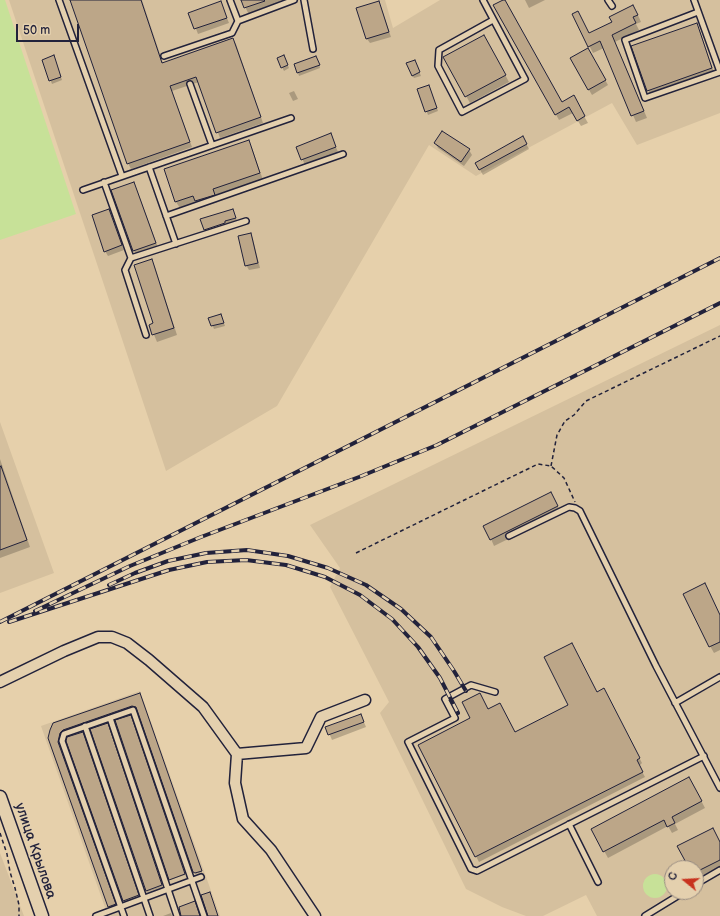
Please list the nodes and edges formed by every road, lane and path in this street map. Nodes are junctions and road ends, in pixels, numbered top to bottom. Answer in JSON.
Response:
{"nodes":[{"id":1,"x":59,"y":0,"type":"edge"},
{"id":2,"x":230,"y":0,"type":"edge"},
{"id":3,"x":294,"y":0,"type":"edge"},
{"id":4,"x":304,"y":0,"type":"edge"},
{"id":5,"x":483,"y":0,"type":"edge"},
{"id":6,"x":608,"y":0,"type":"edge"},
{"id":7,"x":694,"y":0,"type":"edge"},
{"id":8,"x":612,"y":6,"type":"dead end"},
{"id":9,"x":698,"y":12,"type":"junction"},
{"id":10,"x":493,"y":20,"type":"junction"},
{"id":11,"x":238,"y":21,"type":"junction"},
{"id":12,"x":313,"y":49,"type":"dead end"},
{"id":13,"x":164,"y":56,"type":"dead end"},
{"id":14,"x":190,"y":84,"type":"dead end"},
{"id":15,"x":291,"y":118,"type":"dead end"},
{"id":16,"x":212,"y":145,"type":"junction"},
{"id":17,"x":343,"y":154,"type":"dead end"},
{"id":18,"x":149,"y":167,"type":"junction"},
{"id":19,"x":122,"y":176,"type":"junction"},
{"id":20,"x":104,"y":182,"type":"junction"},
{"id":21,"x":83,"y":190,"type":"dead end"},
{"id":22,"x":166,"y":216,"type":"junction"},
{"id":23,"x":246,"y":221,"type":"dead end"},
{"id":24,"x":176,"y":244,"type":"junction"},
{"id":25,"x":131,"y":258,"type":"junction"},
{"id":26,"x":146,"y":335,"type":"dead end"},
{"id":27,"x":720,"y":336,"type":"edge"},
{"id":28,"x":551,"y":466,"type":"junction"},
{"id":29,"x":580,"y":511,"type":"junction"},
{"id":30,"x":509,"y":536,"type":"dead end"},
{"id":31,"x":356,"y":554,"type":"dead end"},
{"id":32,"x":720,"y":677,"type":"edge"},
{"id":33,"x":0,"y":682,"type":"edge"},
{"id":34,"x":495,"y":692,"type":"dead end"},
{"id":35,"x":365,"y":700,"type":"dead end"},
{"id":36,"x":676,"y":703,"type":"junction"},
{"id":37,"x":110,"y":718,"type":"junction"},
{"id":38,"x":85,"y":726,"type":"junction"},
{"id":39,"x":237,"y":754,"type":"junction"},
{"id":40,"x":704,"y":756,"type":"junction"},
{"id":41,"x":720,"y":788,"type":"edge"},
{"id":42,"x":0,"y":796,"type":"edge"},
{"id":43,"x":569,"y":824,"type":"junction"},
{"id":44,"x":0,"y":833,"type":"edge"},
{"id":45,"x":720,"y":870,"type":"edge"},
{"id":46,"x":201,"y":877,"type":"dead end"},
{"id":47,"x":704,"y":879,"type":"edge"},
{"id":48,"x":192,"y":881,"type":"junction"},
{"id":49,"x":598,"y":882,"type":"dead end"},
{"id":50,"x":168,"y":889,"type":"junction"},
{"id":51,"x":144,"y":898,"type":"junction"},
{"id":52,"x":671,"y":900,"type":"edge"},
{"id":53,"x":121,"y":907,"type":"junction"},
{"id":54,"x":19,"y":916,"type":"edge"},
{"id":55,"x":42,"y":916,"type":"edge"},
{"id":56,"x":96,"y":916,"type":"edge"},
{"id":57,"x":124,"y":916,"type":"edge"},
{"id":58,"x":150,"y":916,"type":"edge"},
{"id":59,"x":177,"y":916,"type":"edge"},
{"id":60,"x":204,"y":916,"type":"edge"},
{"id":61,"x":315,"y":916,"type":"edge"},
{"id":62,"x":645,"y":916,"type":"edge"}],
"edges":[{"from":1,"to":19,"type":"lane"},
{"from":2,"to":11,"type":"lane"},
{"from":3,"to":11,"type":"lane"},
{"from":4,"to":12,"type":"lane"},
{"from":5,"to":10,"type":"lane"},
{"from":6,"to":8,"type":"lane"},
{"from":7,"to":9,"type":"lane"},
{"from":9,"to":9,"type":"lane"},
{"from":10,"to":10,"type":"lane"},
{"from":11,"to":13,"type":"lane"},
{"from":14,"to":16,"type":"lane"},
{"from":15,"to":16,"type":"lane"},
{"from":16,"to":18,"type":"lane"},
{"from":17,"to":22,"type":"lane"},
{"from":18,"to":19,"type":"lane"},
{"from":18,"to":22,"type":"lane"},
{"from":19,"to":20,"type":"lane"},
{"from":20,"to":21,"type":"lane"},
{"from":20,"to":25,"type":"lane"},
{"from":22,"to":24,"type":"lane"},
{"from":23,"to":24,"type":"lane"},
{"from":24,"to":25,"type":"lane"},
{"from":25,"to":26,"type":"lane"},
{"from":27,"to":28,"type":"path"},
{"from":28,"to":29,"type":"path"},
{"from":28,"to":31,"type":"path"},
{"from":29,"to":30,"type":"lane"},
{"from":29,"to":36,"type":"lane"},
{"from":32,"to":36,"type":"lane"},
{"from":33,"to":39,"type":"street"},
{"from":34,"to":43,"type":"lane"},
{"from":35,"to":39,"type":"street"},
{"from":36,"to":40,"type":"lane"},
{"from":37,"to":38,"type":"lane"},
{"from":37,"to":48,"type":"lane"},
{"from":37,"to":50,"type":"lane"},
{"from":38,"to":51,"type":"lane"},
{"from":38,"to":53,"type":"lane"},
{"from":39,"to":61,"type":"street"},
{"from":40,"to":41,"type":"lane"},
{"from":40,"to":43,"type":"lane"},
{"from":42,"to":55,"type":"street","name":"улица Крылова"},
{"from":43,"to":49,"type":"lane"},
{"from":44,"to":54,"type":"path"},
{"from":45,"to":47,"type":"lane"},
{"from":46,"to":48,"type":"lane"},
{"from":48,"to":50,"type":"lane"},
{"from":48,"to":60,"type":"lane"},
{"from":50,"to":51,"type":"lane"},
{"from":50,"to":59,"type":"lane"},
{"from":51,"to":53,"type":"lane"},
{"from":51,"to":58,"type":"lane"},
{"from":52,"to":62,"type":"lane"},
{"from":53,"to":56,"type":"lane"},
{"from":53,"to":57,"type":"lane"}]}
